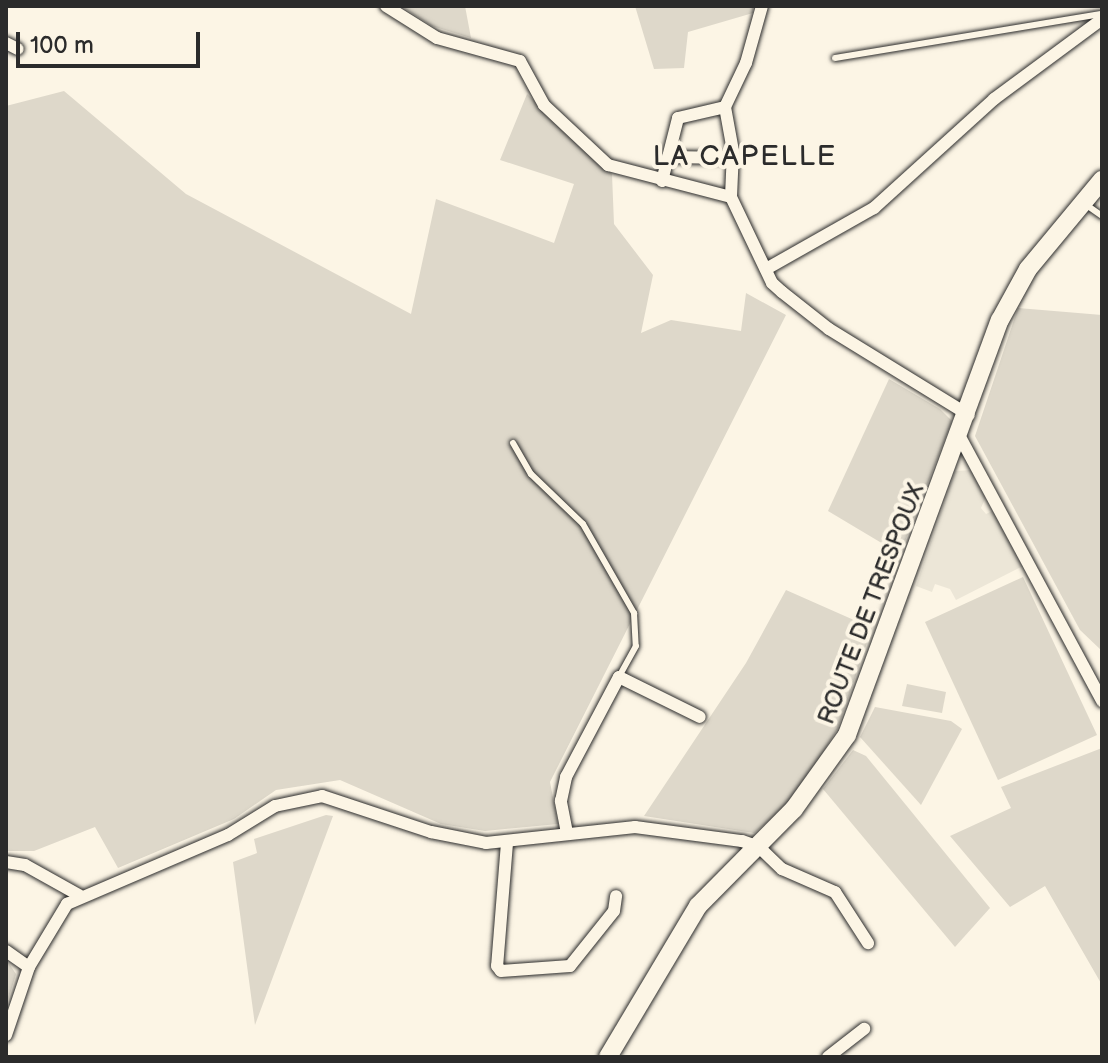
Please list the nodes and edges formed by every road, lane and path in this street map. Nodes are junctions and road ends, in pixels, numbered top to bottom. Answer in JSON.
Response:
{"nodes":[{"id":1,"x":386,"y":6,"type":"edge"},
{"id":2,"x":762,"y":6,"type":"edge"},
{"id":3,"x":1102,"y":16,"type":"edge"},
{"id":4,"x":835,"y":58,"type":"dead end"},
{"id":5,"x":728,"y":112,"type":"junction"},
{"id":6,"x":668,"y":157,"type":"junction"},
{"id":7,"x":733,"y":158,"type":"junction"},
{"id":8,"x":1102,"y":180,"type":"edge"},
{"id":9,"x":662,"y":181,"type":"junction"},
{"id":10,"x":731,"y":197,"type":"junction"},
{"id":11,"x":1083,"y":202,"type":"junction"},
{"id":12,"x":1102,"y":216,"type":"edge"},
{"id":13,"x":766,"y":269,"type":"junction"},
{"id":14,"x":969,"y":415,"type":"junction"},
{"id":15,"x":960,"y":437,"type":"junction"},
{"id":16,"x":513,"y":443,"type":"dead end"},
{"id":17,"x":619,"y":677,"type":"junction"},
{"id":18,"x":1102,"y":701,"type":"edge"},
{"id":19,"x":700,"y":717,"type":"dead end"},
{"id":20,"x":567,"y":833,"type":"junction"},
{"id":21,"x":507,"y":843,"type":"junction"},
{"id":22,"x":759,"y":847,"type":"junction"},
{"id":23,"x":6,"y":862,"type":"edge"},
{"id":24,"x":79,"y":895,"type":"junction"},
{"id":25,"x":616,"y":896,"type":"dead end"},
{"id":26,"x":868,"y":943,"type":"dead end"},
{"id":27,"x":6,"y":951,"type":"edge"},
{"id":28,"x":29,"y":967,"type":"junction"},
{"id":29,"x":864,"y":1029,"type":"dead end"},
{"id":30,"x":6,"y":1035,"type":"edge"},
{"id":31,"x":608,"y":1057,"type":"edge"},
{"id":32,"x":828,"y":1057,"type":"edge"}],
"edges":[{"from":1,"to":9,"type":"street"},
{"from":2,"to":5,"type":"street"},
{"from":3,"to":4,"type":"lane"},
{"from":3,"to":13,"type":"street"},
{"from":5,"to":6,"type":"street"},
{"from":5,"to":7,"type":"street"},
{"from":6,"to":7,"type":"street"},
{"from":6,"to":9,"type":"street"},
{"from":7,"to":10,"type":"street"},
{"from":8,"to":11,"type":"street","name":"ROUTE DE TRESPOUX"},
{"from":9,"to":10,"type":"street"},
{"from":10,"to":13,"type":"street"},
{"from":11,"to":12,"type":"lane"},
{"from":11,"to":14,"type":"street","name":"ROUTE DE TRESPOUX"},
{"from":13,"to":14,"type":"street"},
{"from":14,"to":15,"type":"street","name":"ROUTE DE TRESPOUX"},
{"from":15,"to":18,"type":"street"},
{"from":15,"to":22,"type":"street","name":"ROUTE DE TRESPOUX"},
{"from":16,"to":17,"type":"lane"},
{"from":17,"to":19,"type":"street"},
{"from":17,"to":20,"type":"street"},
{"from":20,"to":21,"type":"street"},
{"from":20,"to":22,"type":"street"},
{"from":21,"to":24,"type":"street"},
{"from":21,"to":25,"type":"street"},
{"from":22,"to":26,"type":"street"},
{"from":22,"to":31,"type":"street","name":"ROUTE DE TRESPOUX"},
{"from":23,"to":24,"type":"street"},
{"from":24,"to":28,"type":"street"},
{"from":27,"to":28,"type":"street"},
{"from":28,"to":30,"type":"street"},
{"from":29,"to":32,"type":"street"}]}
